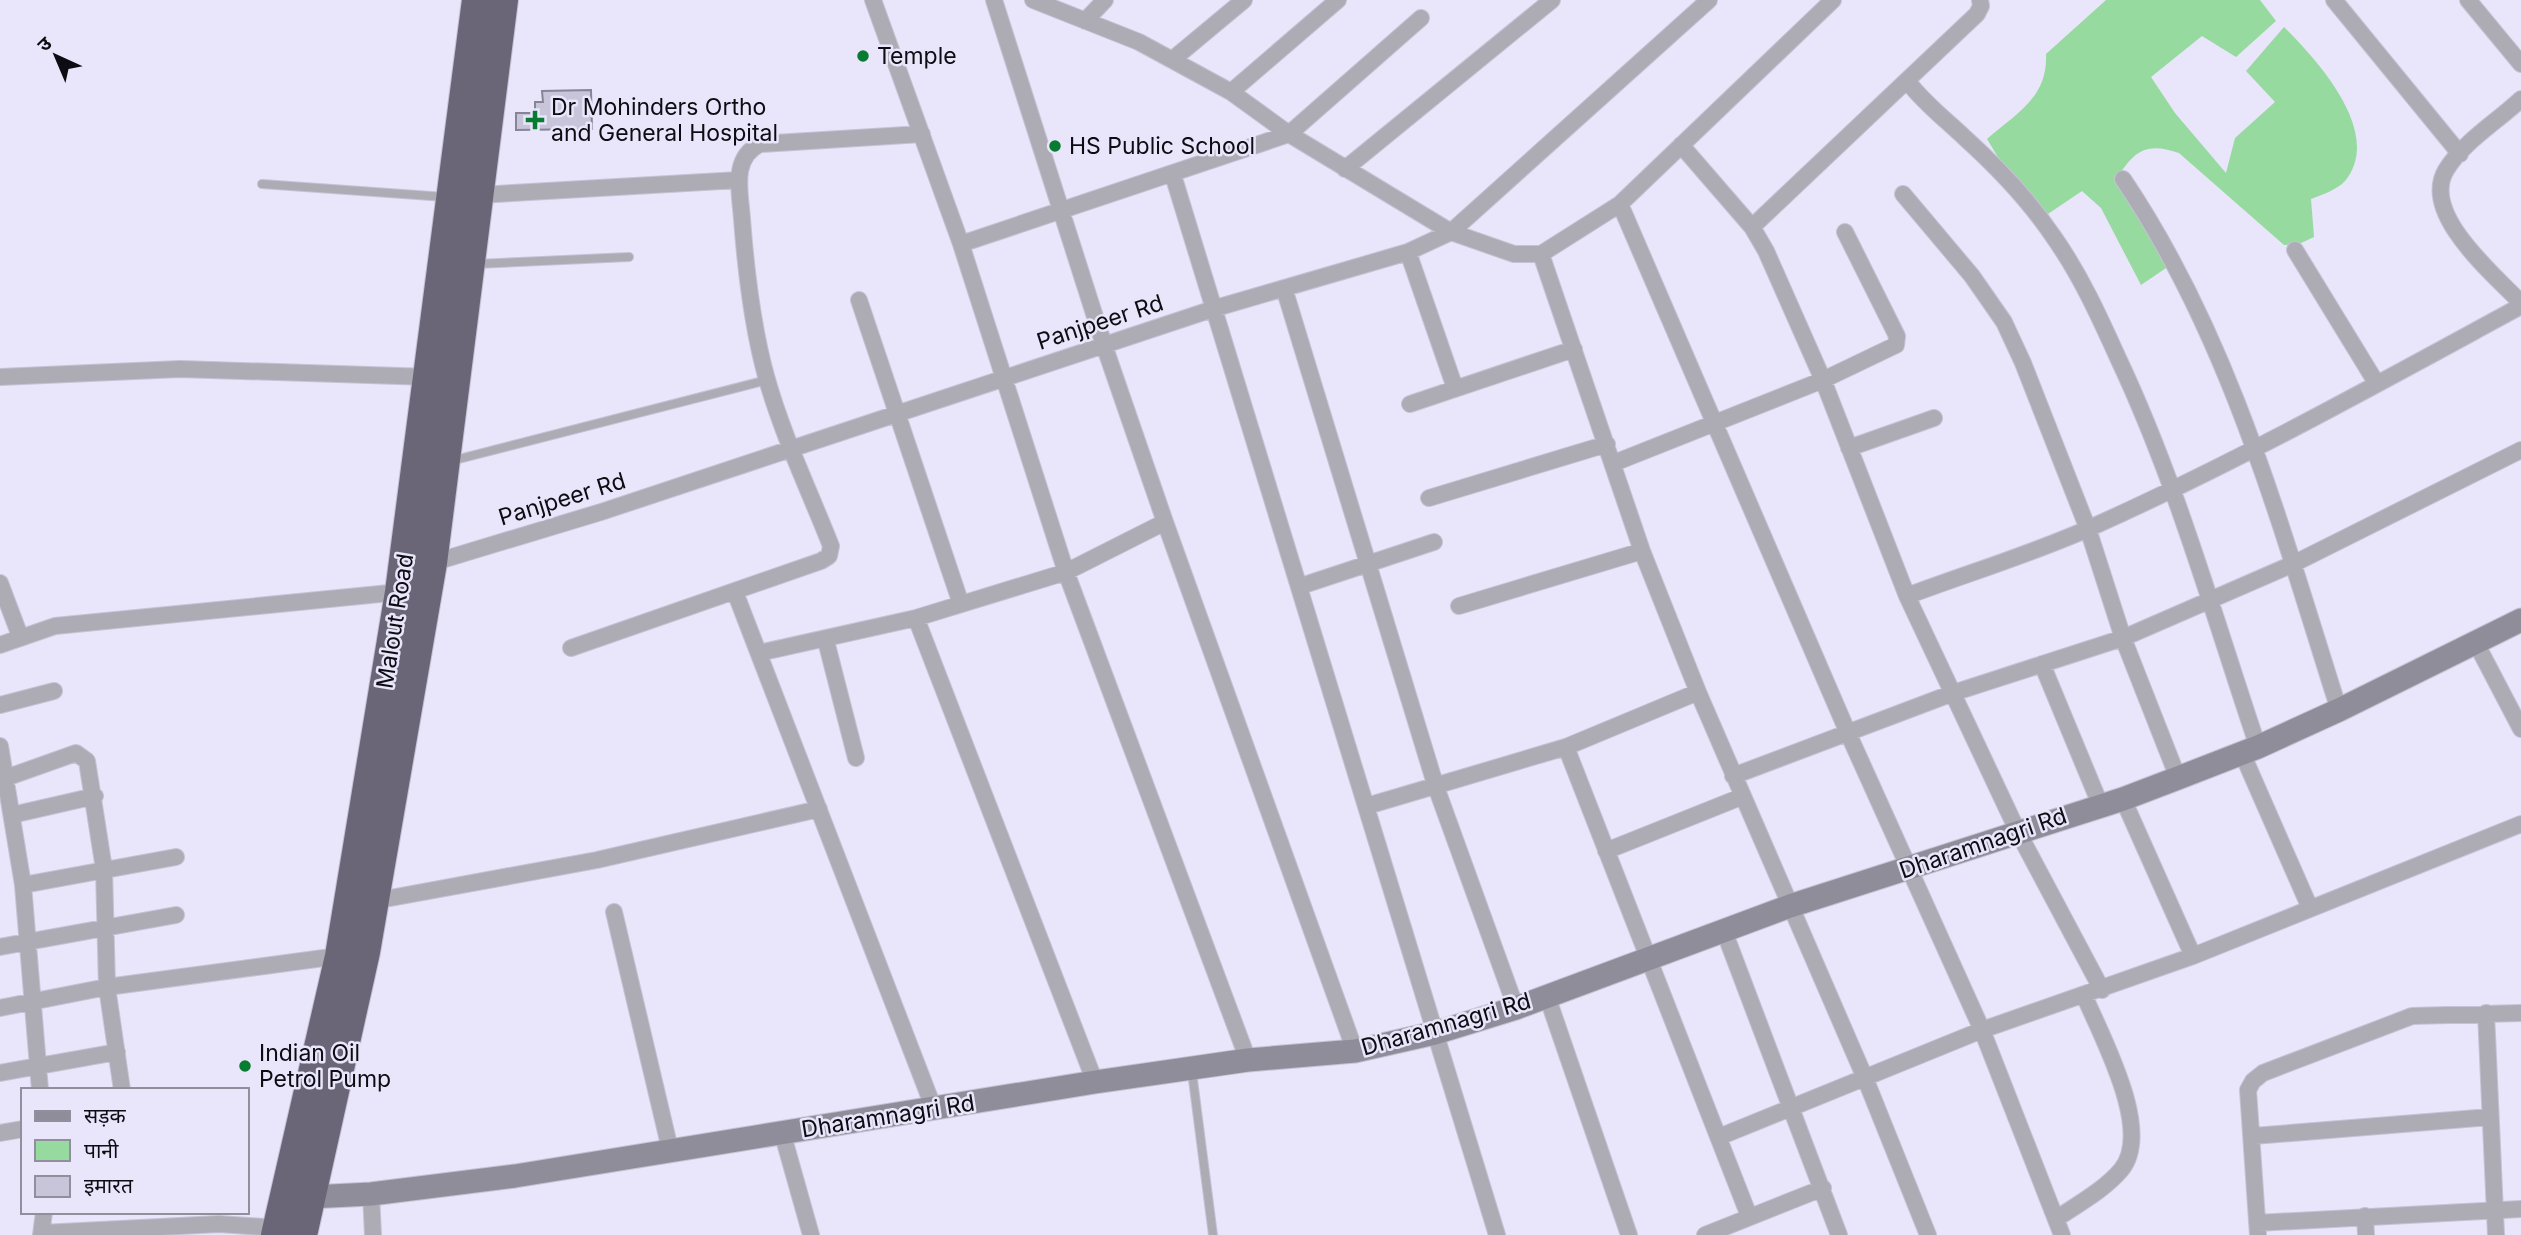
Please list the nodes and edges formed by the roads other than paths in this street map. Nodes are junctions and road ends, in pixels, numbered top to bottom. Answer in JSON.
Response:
{"nodes":[{"id":1,"x":477,"y":0,"type":"edge"},
{"id":2,"x":503,"y":0,"type":"edge"},
{"id":3,"x":873,"y":0,"type":"edge"},
{"id":4,"x":994,"y":0,"type":"edge"},
{"id":5,"x":1033,"y":0,"type":"edge"},
{"id":6,"x":1105,"y":0,"type":"edge"},
{"id":7,"x":1244,"y":0,"type":"edge"},
{"id":8,"x":1338,"y":0,"type":"edge"},
{"id":9,"x":1552,"y":0,"type":"edge"},
{"id":10,"x":1709,"y":0,"type":"edge"},
{"id":11,"x":1833,"y":0,"type":"edge"},
{"id":12,"x":1980,"y":0,"type":"edge"},
{"id":13,"x":2334,"y":0,"type":"edge"},
{"id":14,"x":2468,"y":0,"type":"edge"},
{"id":15,"x":1422,"y":18,"type":"dead end"},
{"id":16,"x":1085,"y":22,"type":"junction"},
{"id":17,"x":1172,"y":60,"type":"junction"},
{"id":18,"x":2521,"y":64,"type":"edge"},
{"id":19,"x":1908,"y":82,"type":"junction"},
{"id":20,"x":1231,"y":93,"type":"junction"},
{"id":21,"x":2521,"y":99,"type":"edge"},
{"id":22,"x":922,"y":134,"type":"junction"},
{"id":23,"x":1289,"y":134,"type":"junction"},
{"id":24,"x":1681,"y":145,"type":"junction"},
{"id":25,"x":2459,"y":154,"type":"junction"},
{"id":26,"x":1346,"y":169,"type":"junction"},
{"id":27,"x":1173,"y":175,"type":"junction"},
{"id":28,"x":2123,"y":179,"type":"dead end"},
{"id":29,"x":739,"y":180,"type":"junction"},
{"id":30,"x":262,"y":184,"type":"dead end"},
{"id":31,"x":1903,"y":194,"type":"dead end"},
{"id":32,"x":465,"y":196,"type":"junction"},
{"id":33,"x":1620,"y":204,"type":"junction"},
{"id":34,"x":1064,"y":211,"type":"junction"},
{"id":35,"x":1752,"y":227,"type":"junction"},
{"id":36,"x":1451,"y":232,"type":"junction"},
{"id":37,"x":1845,"y":232,"type":"dead end"},
{"id":38,"x":961,"y":244,"type":"junction"},
{"id":39,"x":2295,"y":250,"type":"dead end"},
{"id":40,"x":1408,"y":252,"type":"junction"},
{"id":41,"x":1541,"y":254,"type":"junction"},
{"id":42,"x":629,"y":257,"type":"dead end"},
{"id":43,"x":469,"y":264,"type":"junction"},
{"id":44,"x":1284,"y":288,"type":"junction"},
{"id":45,"x":859,"y":300,"type":"dead end"},
{"id":46,"x":2521,"y":304,"type":"edge"},
{"id":47,"x":1216,"y":308,"type":"junction"},
{"id":48,"x":1104,"y":345,"type":"junction"},
{"id":49,"x":1574,"y":349,"type":"junction"},
{"id":50,"x":0,"y":377,"type":"edge"},
{"id":51,"x":430,"y":377,"type":"junction"},
{"id":52,"x":1005,"y":377,"type":"junction"},
{"id":53,"x":767,"y":380,"type":"junction"},
{"id":54,"x":1823,"y":380,"type":"junction"},
{"id":55,"x":2377,"y":384,"type":"junction"},
{"id":56,"x":1455,"y":388,"type":"junction"},
{"id":57,"x":1410,"y":404,"type":"dead end"},
{"id":58,"x":897,"y":412,"type":"junction"},
{"id":59,"x":1934,"y":418,"type":"dead end"},
{"id":60,"x":1717,"y":424,"type":"junction"},
{"id":61,"x":1607,"y":444,"type":"junction"},
{"id":62,"x":792,"y":448,"type":"junction"},
{"id":63,"x":1849,"y":448,"type":"junction"},
{"id":64,"x":2255,"y":450,"type":"junction"},
{"id":65,"x":2521,"y":450,"type":"edge"},
{"id":66,"x":444,"y":463,"type":"junction"},
{"id":67,"x":1614,"y":463,"type":"junction"},
{"id":68,"x":2174,"y":489,"type":"junction"},
{"id":69,"x":1429,"y":498,"type":"dead end"},
{"id":70,"x":1165,"y":522,"type":"junction"},
{"id":71,"x":2088,"y":529,"type":"junction"},
{"id":72,"x":1434,"y":542,"type":"dead end"},
{"id":73,"x":1642,"y":551,"type":"junction"},
{"id":74,"x":432,"y":563,"type":"junction"},
{"id":75,"x":1368,"y":564,"type":"junction"},
{"id":76,"x":2293,"y":564,"type":"junction"},
{"id":77,"x":1066,"y":572,"type":"junction"},
{"id":78,"x":0,"y":583,"type":"edge"},
{"id":79,"x":1301,"y":586,"type":"junction"},
{"id":80,"x":735,"y":592,"type":"junction"},
{"id":81,"x":400,"y":593,"type":"junction"},
{"id":82,"x":1908,"y":596,"type":"junction"},
{"id":83,"x":2209,"y":602,"type":"junction"},
{"id":84,"x":961,"y":604,"type":"junction"},
{"id":85,"x":1460,"y":606,"type":"dead end"},
{"id":86,"x":916,"y":618,"type":"junction"},
{"id":87,"x":2521,"y":620,"type":"edge"},
{"id":88,"x":20,"y":636,"type":"junction"},
{"id":89,"x":2123,"y":638,"type":"junction"},
{"id":90,"x":826,"y":641,"type":"junction"},
{"id":91,"x":2476,"y":643,"type":"junction"},
{"id":92,"x":0,"y":645,"type":"edge"},
{"id":93,"x":571,"y":648,"type":"dead end"},
{"id":94,"x":759,"y":653,"type":"junction"},
{"id":95,"x":2042,"y":664,"type":"junction"},
{"id":96,"x":54,"y":691,"type":"dead end"},
{"id":97,"x":1698,"y":692,"type":"junction"},
{"id":98,"x":1953,"y":693,"type":"junction"},
{"id":99,"x":0,"y":705,"type":"edge"},
{"id":100,"x":2339,"y":710,"type":"junction"},
{"id":101,"x":2521,"y":729,"type":"edge"},
{"id":102,"x":1848,"y":733,"type":"junction"},
{"id":103,"x":0,"y":746,"type":"edge"},
{"id":104,"x":1566,"y":747,"type":"junction"},
{"id":105,"x":2250,"y":750,"type":"junction"},
{"id":106,"x":856,"y":758,"type":"dead end"},
{"id":107,"x":1733,"y":776,"type":"junction"},
{"id":108,"x":3,"y":778,"type":"edge"},
{"id":109,"x":2178,"y":778,"type":"junction"},
{"id":110,"x":1436,"y":787,"type":"junction"},
{"id":111,"x":95,"y":796,"type":"junction"},
{"id":112,"x":1741,"y":797,"type":"junction"},
{"id":113,"x":2123,"y":799,"type":"junction"},
{"id":114,"x":2100,"y":804,"type":"junction"},
{"id":115,"x":1367,"y":806,"type":"junction"},
{"id":116,"x":819,"y":809,"type":"junction"},
{"id":117,"x":12,"y":815,"type":"junction"},
{"id":118,"x":2521,"y":824,"type":"edge"},
{"id":119,"x":2018,"y":832,"type":"junction"},
{"id":120,"x":1606,"y":851,"type":"junction"},
{"id":121,"x":176,"y":857,"type":"dead end"},
{"id":122,"x":1911,"y":868,"type":"junction"},
{"id":123,"x":104,"y":869,"type":"junction"},
{"id":124,"x":23,"y":885,"type":"junction"},
{"id":125,"x":374,"y":901,"type":"junction"},
{"id":126,"x":1790,"y":906,"type":"junction"},
{"id":127,"x":2310,"y":908,"type":"junction"},
{"id":128,"x":614,"y":912,"type":"dead end"},
{"id":129,"x":176,"y":915,"type":"dead end"},
{"id":130,"x":104,"y":928,"type":"junction"},
{"id":131,"x":1724,"y":931,"type":"junction"},
{"id":132,"x":29,"y":940,"type":"junction"},
{"id":133,"x":0,"y":947,"type":"edge"},
{"id":134,"x":353,"y":954,"type":"junction"},
{"id":135,"x":2193,"y":956,"type":"junction"},
{"id":136,"x":1647,"y":960,"type":"junction"},
{"id":137,"x":107,"y":987,"type":"junction"},
{"id":138,"x":2102,"y":990,"type":"junction"},
{"id":139,"x":2084,"y":995,"type":"junction"},
{"id":140,"x":1547,"y":996,"type":"junction"},
{"id":141,"x":32,"y":1002,"type":"junction"},
{"id":142,"x":1516,"y":1007,"type":"junction"},
{"id":143,"x":0,"y":1008,"type":"edge"},
{"id":144,"x":2486,"y":1013,"type":"junction"},
{"id":145,"x":2521,"y":1013,"type":"edge"},
{"id":146,"x":1982,"y":1030,"type":"junction"},
{"id":147,"x":1435,"y":1032,"type":"junction"},
{"id":148,"x":1356,"y":1051,"type":"junction"},
{"id":149,"x":117,"y":1052,"type":"junction"},
{"id":150,"x":1248,"y":1060,"type":"junction"},
{"id":151,"x":37,"y":1067,"type":"junction"},
{"id":152,"x":1192,"y":1069,"type":"junction"},
{"id":153,"x":0,"y":1073,"type":"edge"},
{"id":154,"x":1865,"y":1078,"type":"junction"},
{"id":155,"x":1095,"y":1082,"type":"junction"},
{"id":156,"x":40,"y":1088,"type":"edge"},
{"id":157,"x":122,"y":1088,"type":"edge"},
{"id":158,"x":1792,"y":1105,"type":"junction"},
{"id":159,"x":934,"y":1109,"type":"junction"},
{"id":160,"x":2490,"y":1117,"type":"junction"},
{"id":161,"x":21,"y":1129,"type":"edge"},
{"id":162,"x":782,"y":1132,"type":"junction"},
{"id":163,"x":0,"y":1133,"type":"edge"},
{"id":164,"x":2253,"y":1136,"type":"junction"},
{"id":165,"x":1719,"y":1137,"type":"junction"},
{"id":166,"x":670,"y":1149,"type":"junction"},
{"id":167,"x":1823,"y":1188,"type":"junction"},
{"id":168,"x":371,"y":1194,"type":"junction"},
{"id":169,"x":310,"y":1197,"type":"junction"},
{"id":170,"x":2521,"y":1209,"type":"edge"},
{"id":171,"x":2495,"y":1210,"type":"junction"},
{"id":172,"x":44,"y":1214,"type":"edge"},
{"id":173,"x":1749,"y":1216,"type":"junction"},
{"id":174,"x":2365,"y":1216,"type":"junction"},
{"id":175,"x":2056,"y":1219,"type":"junction"},
{"id":176,"x":2257,"y":1229,"type":"edge"},
{"id":177,"x":285,"y":1233,"type":"edge"},
{"id":178,"x":41,"y":1234,"type":"edge"},
{"id":179,"x":373,"y":1235,"type":"edge"},
{"id":180,"x":811,"y":1235,"type":"edge"},
{"id":181,"x":1213,"y":1235,"type":"edge"},
{"id":182,"x":1497,"y":1235,"type":"edge"},
{"id":183,"x":1629,"y":1235,"type":"edge"},
{"id":184,"x":1705,"y":1235,"type":"edge"},
{"id":185,"x":1839,"y":1235,"type":"edge"},
{"id":186,"x":1928,"y":1235,"type":"edge"},
{"id":187,"x":2062,"y":1235,"type":"edge"},
{"id":188,"x":2366,"y":1235,"type":"edge"},
{"id":189,"x":2496,"y":1235,"type":"edge"}],
"edges":[{"from":1,"to":32,"type":"highway","name":"Malout Road"},
{"from":2,"to":32,"type":"highway","name":"Malout Road"},
{"from":3,"to":22,"type":"street"},
{"from":4,"to":34,"type":"street"},
{"from":5,"to":16,"type":"street"},
{"from":6,"to":16,"type":"street"},
{"from":7,"to":17,"type":"street"},
{"from":8,"to":20,"type":"street"},
{"from":9,"to":26,"type":"street"},
{"from":10,"to":36,"type":"street","name":"Panjpeer Rd"},
{"from":11,"to":24,"type":"street"},
{"from":12,"to":19,"type":"street"},
{"from":13,"to":25,"type":"street"},
{"from":14,"to":18,"type":"street"},
{"from":15,"to":23,"type":"street"},
{"from":16,"to":17,"type":"street"},
{"from":17,"to":20,"type":"street"},
{"from":19,"to":35,"type":"street"},
{"from":19,"to":68,"type":"street"},
{"from":20,"to":23,"type":"street"},
{"from":21,"to":25,"type":"street"},
{"from":22,"to":29,"type":"street"},
{"from":22,"to":38,"type":"street"},
{"from":23,"to":26,"type":"street"},
{"from":23,"to":27,"type":"street"},
{"from":24,"to":33,"type":"street"},
{"from":24,"to":35,"type":"street"},
{"from":25,"to":46,"type":"street"},
{"from":26,"to":36,"type":"street"},
{"from":27,"to":34,"type":"street"},
{"from":27,"to":47,"type":"street"},
{"from":28,"to":64,"type":"street"},
{"from":29,"to":32,"type":"street"},
{"from":29,"to":53,"type":"street"},
{"from":30,"to":32,"type":"lane"},
{"from":31,"to":71,"type":"street"},
{"from":32,"to":43,"type":"highway","name":"Malout Road"},
{"from":32,"to":51,"type":"highway","name":"Malout Road"},
{"from":33,"to":41,"type":"street"},
{"from":33,"to":60,"type":"street"},
{"from":34,"to":38,"type":"street"},
{"from":34,"to":48,"type":"street"},
{"from":35,"to":54,"type":"street"},
{"from":36,"to":40,"type":"street","name":"Panjpeer Rd"},
{"from":36,"to":41,"type":"street"},
{"from":37,"to":54,"type":"street"},
{"from":38,"to":52,"type":"street"},
{"from":39,"to":55,"type":"street"},
{"from":40,"to":44,"type":"street","name":"Panjpeer Rd"},
{"from":40,"to":56,"type":"street"},
{"from":41,"to":49,"type":"street"},
{"from":42,"to":43,"type":"lane"},
{"from":43,"to":66,"type":"highway","name":"Malout Road"},
{"from":44,"to":47,"type":"street","name":"Panjpeer Rd"},
{"from":44,"to":75,"type":"street"},
{"from":45,"to":58,"type":"street"},
{"from":46,"to":55,"type":"street"},
{"from":47,"to":48,"type":"street","name":"Panjpeer Rd"},
{"from":47,"to":79,"type":"street"},
{"from":48,"to":52,"type":"street","name":"Panjpeer Rd"},
{"from":48,"to":70,"type":"street"},
{"from":49,"to":56,"type":"street"},
{"from":49,"to":61,"type":"street"},
{"from":50,"to":51,"type":"street"},
{"from":51,"to":81,"type":"highway","name":"Malout Road"},
{"from":52,"to":58,"type":"street","name":"Panjpeer Rd"},
{"from":52,"to":77,"type":"street"},
{"from":53,"to":62,"type":"street"},
{"from":53,"to":66,"type":"lane"},
{"from":54,"to":60,"type":"street"},
{"from":54,"to":63,"type":"street"},
{"from":55,"to":64,"type":"street"},
{"from":56,"to":57,"type":"street"},
{"from":58,"to":62,"type":"street","name":"Panjpeer Rd"},
{"from":58,"to":84,"type":"street"},
{"from":59,"to":63,"type":"street"},
{"from":60,"to":67,"type":"street"},
{"from":60,"to":102,"type":"street"},
{"from":61,"to":67,"type":"street"},
{"from":61,"to":69,"type":"street"},
{"from":62,"to":74,"type":"street","name":"Panjpeer Rd"},
{"from":62,"to":80,"type":"street"},
{"from":63,"to":82,"type":"street"},
{"from":64,"to":68,"type":"street"},
{"from":64,"to":76,"type":"street"},
{"from":65,"to":76,"type":"street"},
{"from":66,"to":74,"type":"highway","name":"Malout Road"},
{"from":67,"to":73,"type":"street"},
{"from":68,"to":71,"type":"street"},
{"from":68,"to":83,"type":"street"},
{"from":70,"to":77,"type":"street"},
{"from":70,"to":148,"type":"street"},
{"from":71,"to":82,"type":"street"},
{"from":71,"to":89,"type":"street"},
{"from":72,"to":75,"type":"street"},
{"from":73,"to":85,"type":"street"},
{"from":73,"to":97,"type":"street"},
{"from":74,"to":125,"type":"highway","name":"Malout Road"},
{"from":75,"to":79,"type":"street"},
{"from":75,"to":110,"type":"street"},
{"from":76,"to":83,"type":"street"},
{"from":76,"to":100,"type":"street"},
{"from":77,"to":84,"type":"street"},
{"from":77,"to":150,"type":"street"},
{"from":78,"to":88,"type":"street"},
{"from":79,"to":115,"type":"street"},
{"from":80,"to":93,"type":"street"},
{"from":80,"to":94,"type":"street"},
{"from":81,"to":88,"type":"street"},
{"from":81,"to":134,"type":"highway","name":"Malout Road"},
{"from":82,"to":98,"type":"street"},
{"from":83,"to":89,"type":"street"},
{"from":83,"to":105,"type":"street"},
{"from":84,"to":86,"type":"street"},
{"from":86,"to":90,"type":"street"},
{"from":86,"to":155,"type":"street"},
{"from":87,"to":91,"type":"street","name":"Dharamnagri Rd"},
{"from":88,"to":92,"type":"street"},
{"from":89,"to":95,"type":"street"},
{"from":89,"to":109,"type":"street"},
{"from":90,"to":94,"type":"street"},
{"from":90,"to":106,"type":"street"},
{"from":91,"to":100,"type":"street","name":"Dharamnagri Rd"},
{"from":91,"to":101,"type":"street"},
{"from":94,"to":116,"type":"street"},
{"from":95,"to":98,"type":"street"},
{"from":95,"to":114,"type":"street"},
{"from":96,"to":99,"type":"street"},
{"from":97,"to":104,"type":"street"},
{"from":97,"to":107,"type":"street"},
{"from":98,"to":102,"type":"street"},
{"from":98,"to":119,"type":"street"},
{"from":100,"to":105,"type":"street","name":"Dharamnagri Rd"},
{"from":102,"to":107,"type":"street"},
{"from":102,"to":122,"type":"street"},
{"from":103,"to":108,"type":"street"},
{"from":104,"to":110,"type":"street"},
{"from":104,"to":120,"type":"street"},
{"from":105,"to":109,"type":"street","name":"Dharamnagri Rd"},
{"from":105,"to":127,"type":"street"},
{"from":107,"to":112,"type":"street"},
{"from":108,"to":111,"type":"street"},
{"from":108,"to":117,"type":"street"},
{"from":109,"to":113,"type":"street","name":"Dharamnagri Rd"},
{"from":110,"to":115,"type":"street"},
{"from":110,"to":142,"type":"street"},
{"from":111,"to":117,"type":"street"},
{"from":111,"to":123,"type":"street"},
{"from":112,"to":120,"type":"street"},
{"from":112,"to":126,"type":"street"},
{"from":113,"to":114,"type":"street","name":"Dharamnagri Rd"},
{"from":113,"to":135,"type":"street"},
{"from":114,"to":119,"type":"street","name":"Dharamnagri Rd"},
{"from":115,"to":147,"type":"street"},
{"from":116,"to":125,"type":"street"},
{"from":116,"to":159,"type":"street"},
{"from":117,"to":124,"type":"street"},
{"from":118,"to":127,"type":"street"},
{"from":119,"to":122,"type":"street","name":"Dharamnagri Rd"},
{"from":119,"to":138,"type":"street"},
{"from":120,"to":136,"type":"street"},
{"from":121,"to":123,"type":"street"},
{"from":122,"to":126,"type":"street","name":"Dharamnagri Rd"},
{"from":122,"to":146,"type":"street"},
{"from":123,"to":124,"type":"street"},
{"from":123,"to":130,"type":"street"},
{"from":124,"to":132,"type":"street"},
{"from":125,"to":134,"type":"highway","name":"Malout Road"},
{"from":126,"to":131,"type":"street","name":"Dharamnagri Rd"},
{"from":126,"to":154,"type":"street"},
{"from":127,"to":135,"type":"street"},
{"from":128,"to":166,"type":"street"},
{"from":129,"to":130,"type":"street"},
{"from":130,"to":132,"type":"street"},
{"from":130,"to":137,"type":"street"},
{"from":131,"to":136,"type":"street","name":"Dharamnagri Rd"},
{"from":131,"to":158,"type":"street"},
{"from":132,"to":133,"type":"street"},
{"from":132,"to":141,"type":"street"},
{"from":134,"to":137,"type":"street"},
{"from":134,"to":169,"type":"highway","name":"Malout Road"},
{"from":134,"to":177,"type":"highway","name":"Malout Road"},
{"from":135,"to":138,"type":"street"},
{"from":136,"to":140,"type":"street","name":"Dharamnagri Rd"},
{"from":136,"to":165,"type":"street"},
{"from":137,"to":141,"type":"street"},
{"from":137,"to":149,"type":"street"},
{"from":138,"to":139,"type":"street"},
{"from":139,"to":146,"type":"street"},
{"from":139,"to":175,"type":"street"},
{"from":140,"to":142,"type":"street","name":"Dharamnagri Rd"},
{"from":140,"to":183,"type":"street"},
{"from":141,"to":143,"type":"street"},
{"from":141,"to":151,"type":"street"},
{"from":142,"to":147,"type":"street","name":"Dharamnagri Rd"},
{"from":144,"to":145,"type":"street"},
{"from":144,"to":160,"type":"street"},
{"from":144,"to":164,"type":"street"},
{"from":146,"to":154,"type":"street"},
{"from":146,"to":175,"type":"street"},
{"from":147,"to":148,"type":"street","name":"Dharamnagri Rd"},
{"from":147,"to":182,"type":"street"},
{"from":148,"to":150,"type":"street","name":"Dharamnagri Rd"},
{"from":149,"to":151,"type":"street"},
{"from":149,"to":157,"type":"street"},
{"from":150,"to":152,"type":"street","name":"Dharamnagri Rd"},
{"from":151,"to":153,"type":"street"},
{"from":151,"to":156,"type":"street"},
{"from":152,"to":155,"type":"street","name":"Dharamnagri Rd"},
{"from":152,"to":181,"type":"lane"},
{"from":154,"to":158,"type":"street"},
{"from":154,"to":186,"type":"street"},
{"from":155,"to":159,"type":"street","name":"Dharamnagri Rd"},
{"from":158,"to":165,"type":"street"},
{"from":158,"to":167,"type":"street"},
{"from":159,"to":162,"type":"street","name":"Dharamnagri Rd"},
{"from":160,"to":164,"type":"street"},
{"from":160,"to":171,"type":"street"},
{"from":161,"to":163,"type":"street"},
{"from":162,"to":166,"type":"street","name":"Dharamnagri Rd"},
{"from":162,"to":180,"type":"street"},
{"from":164,"to":176,"type":"street"},
{"from":165,"to":173,"type":"street"},
{"from":166,"to":168,"type":"street","name":"Dharamnagri Rd"},
{"from":167,"to":173,"type":"street"},
{"from":167,"to":185,"type":"street"},
{"from":168,"to":169,"type":"street","name":"Dharamnagri Rd"},
{"from":168,"to":179,"type":"street"},
{"from":169,"to":177,"type":"highway","name":"Malout Road"},
{"from":170,"to":171,"type":"street"},
{"from":171,"to":174,"type":"street"},
{"from":171,"to":189,"type":"street"},
{"from":172,"to":178,"type":"street"},
{"from":173,"to":184,"type":"street"},
{"from":174,"to":176,"type":"street"},
{"from":174,"to":188,"type":"street"},
{"from":175,"to":187,"type":"street"},
{"from":177,"to":178,"type":"street"}]}
